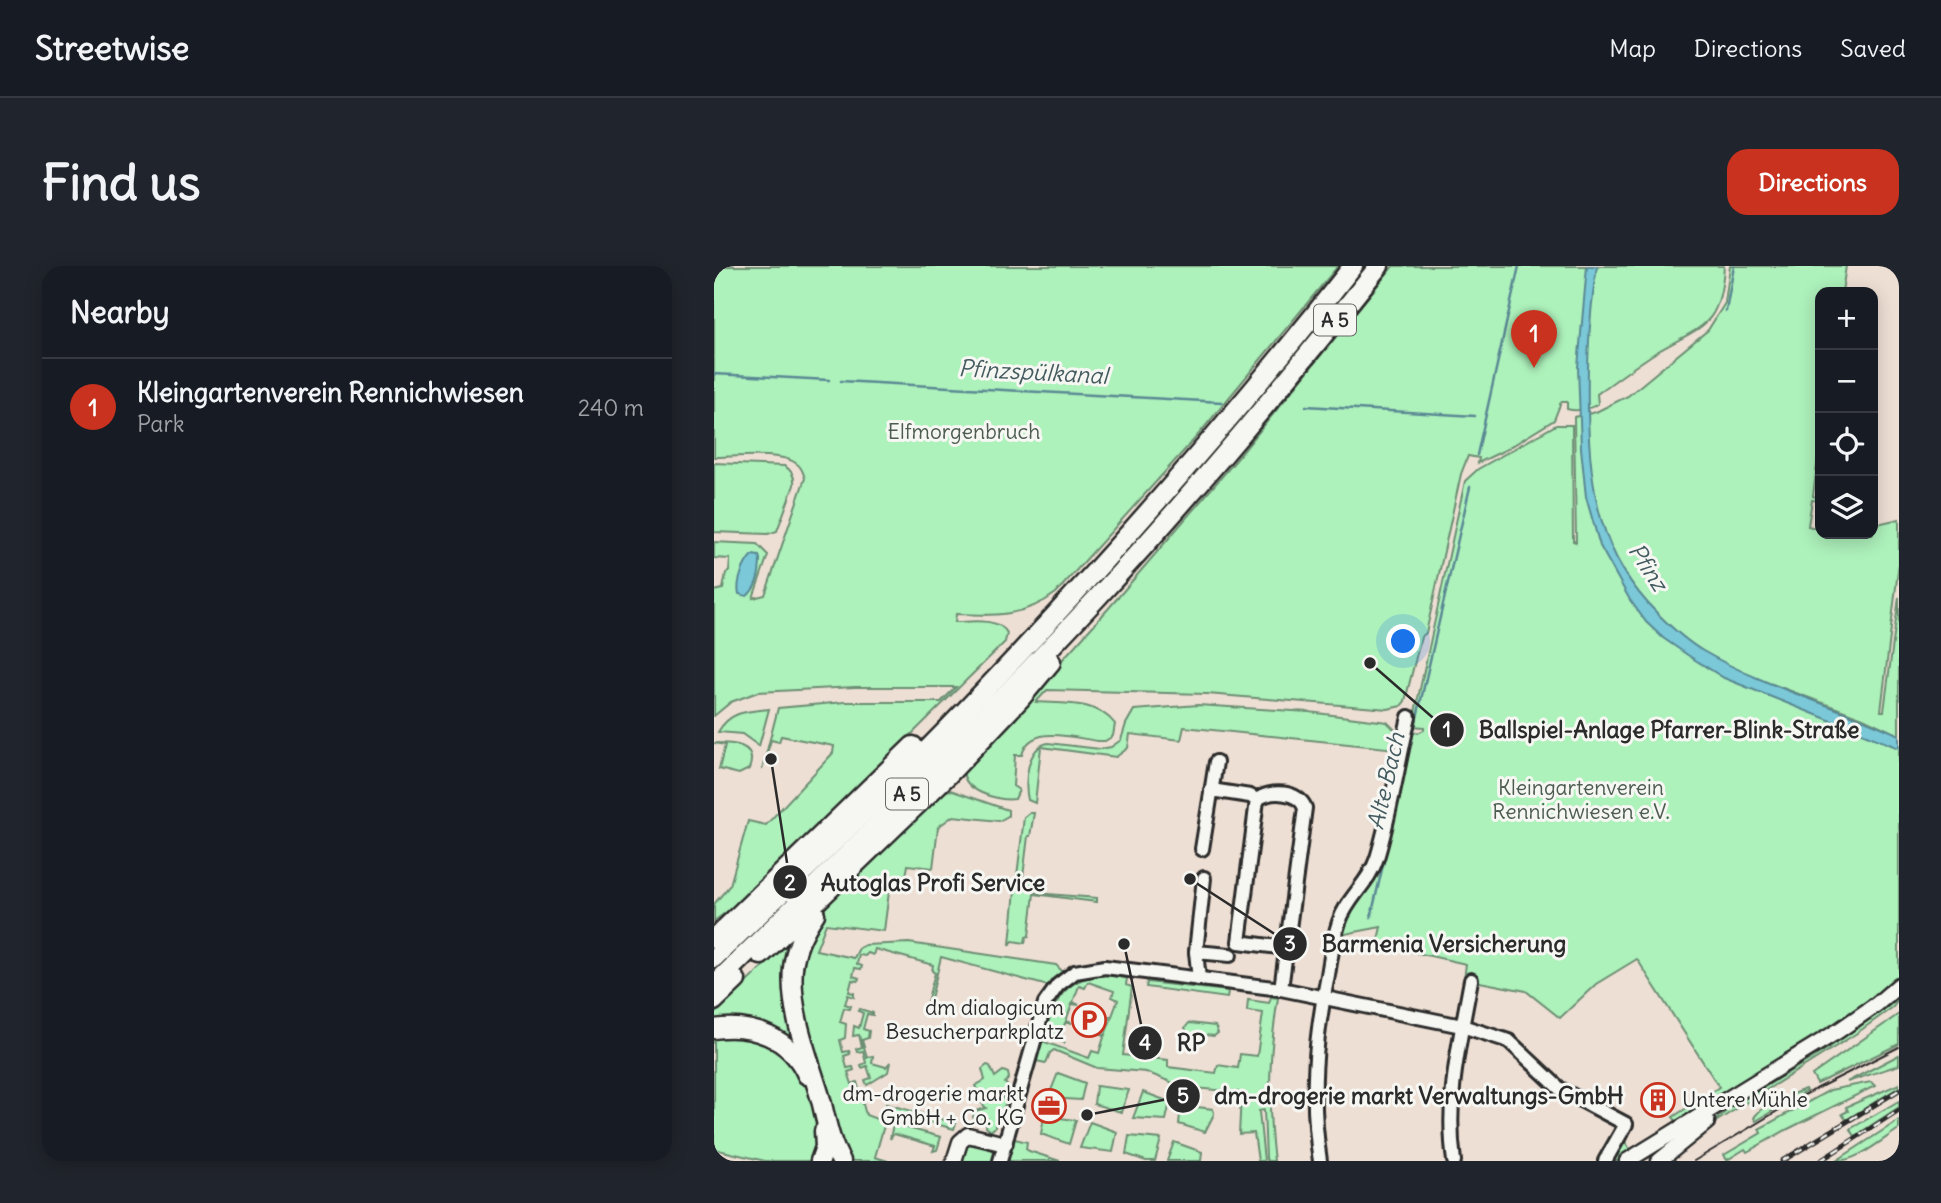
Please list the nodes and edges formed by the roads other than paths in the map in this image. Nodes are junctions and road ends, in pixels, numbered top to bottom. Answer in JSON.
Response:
{"nodes":[{"id":1,"x":1353,"y":266,"type":"edge"},
{"id":2,"x":1379,"y":266,"type":"edge"},
{"id":3,"x":1096,"y":599,"type":"junction"},
{"id":4,"x":985,"y":690,"type":"junction"},
{"id":5,"x":1409,"y":717,"type":"dead end"},
{"id":6,"x":1216,"y":762,"type":"dead end"},
{"id":7,"x":1211,"y":790,"type":"junction"},
{"id":8,"x":1257,"y":800,"type":"junction"},
{"id":9,"x":1202,"y":849,"type":"dead end"},
{"id":10,"x":1204,"y":878,"type":"dead end"},
{"id":11,"x":828,"y":893,"type":"junction"},
{"id":12,"x":760,"y":895,"type":"junction"},
{"id":13,"x":714,"y":925,"type":"edge"},
{"id":14,"x":714,"y":939,"type":"edge"},
{"id":15,"x":1286,"y":948,"type":"junction"},
{"id":16,"x":1196,"y":952,"type":"junction"},
{"id":17,"x":1230,"y":955,"type":"dead end"},
{"id":18,"x":714,"y":958,"type":"edge"},
{"id":19,"x":1199,"y":979,"type":"junction"},
{"id":20,"x":1471,"y":980,"type":"dead end"},
{"id":21,"x":714,"y":985,"type":"edge"},
{"id":22,"x":1899,"y":985,"type":"edge"},
{"id":23,"x":1281,"y":989,"type":"junction"},
{"id":24,"x":1899,"y":997,"type":"edge"},
{"id":25,"x":1323,"y":998,"type":"junction"},
{"id":26,"x":714,"y":1001,"type":"edge"},
{"id":27,"x":1462,"y":1026,"type":"junction"},
{"id":28,"x":714,"y":1029,"type":"edge"},
{"id":29,"x":1657,"y":1143,"type":"junction"},
{"id":30,"x":1006,"y":1144,"type":"junction"},
{"id":31,"x":820,"y":1161,"type":"edge"},
{"id":32,"x":841,"y":1161,"type":"edge"},
{"id":33,"x":954,"y":1161,"type":"edge"},
{"id":34,"x":1000,"y":1161,"type":"edge"},
{"id":35,"x":1320,"y":1161,"type":"edge"},
{"id":36,"x":1454,"y":1161,"type":"edge"},
{"id":37,"x":1605,"y":1161,"type":"edge"},
{"id":38,"x":1627,"y":1161,"type":"edge"},
{"id":39,"x":1649,"y":1161,"type":"edge"},
{"id":40,"x":1659,"y":1161,"type":"edge"}],
"edges":[{"from":1,"to":4,"type":"highway","number":"A 5"},
{"from":2,"to":3,"type":"highway","number":"A 5"},
{"from":3,"to":11,"type":"highway","number":"A 5"},
{"from":3,"to":21,"type":"highway","number":"A 5"},
{"from":4,"to":12,"type":"highway"},
{"from":4,"to":18,"type":"highway","number":"A 5"},
{"from":5,"to":25,"type":"street"},
{"from":6,"to":7,"type":"street"},
{"from":7,"to":8,"type":"street"},
{"from":7,"to":9,"type":"street"},
{"from":8,"to":15,"type":"street"},
{"from":8,"to":15,"type":"street"},
{"from":10,"to":16,"type":"street"},
{"from":11,"to":26,"type":"highway","number":"A 5"},
{"from":11,"to":32,"type":"highway"},
{"from":12,"to":13,"type":"highway"},
{"from":12,"to":14,"type":"highway"},
{"from":15,"to":23,"type":"street"},
{"from":16,"to":17,"type":"street"},
{"from":16,"to":19,"type":"street"},
{"from":19,"to":23,"type":"street"},
{"from":19,"to":30,"type":"street"},
{"from":20,"to":27,"type":"street"},
{"from":22,"to":29,"type":"main road"},
{"from":23,"to":25,"type":"street"},
{"from":24,"to":40,"type":"main road"},
{"from":25,"to":27,"type":"street"},
{"from":25,"to":35,"type":"street"},
{"from":27,"to":36,"type":"street"},
{"from":27,"to":37,"type":"street"},
{"from":28,"to":31,"type":"highway"},
{"from":29,"to":38,"type":"main road"},
{"from":29,"to":39,"type":"main road"},
{"from":30,"to":33,"type":"main road"},
{"from":30,"to":34,"type":"street"}]}
